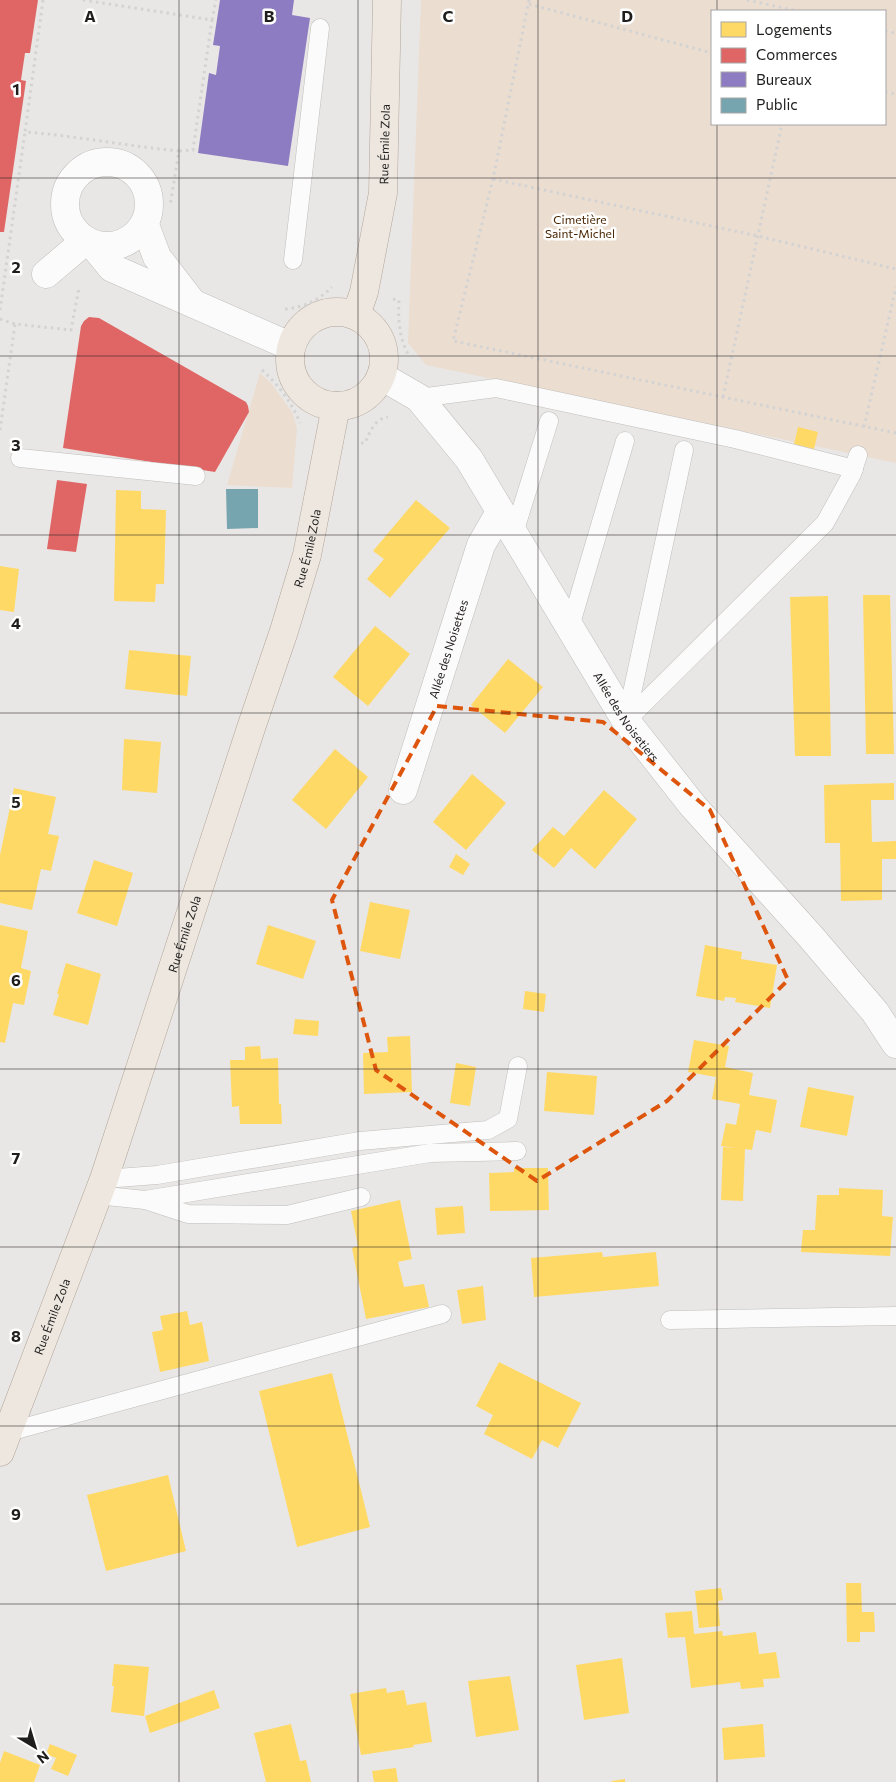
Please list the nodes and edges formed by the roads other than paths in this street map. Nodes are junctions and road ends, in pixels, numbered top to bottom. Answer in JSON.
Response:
{"nodes":[{"id":1,"x":387,"y":0,"type":"edge"},
{"id":2,"x":320,"y":28,"type":"dead end"},
{"id":3,"x":144,"y":224,"type":"junction"},
{"id":4,"x":89,"y":243,"type":"junction"},
{"id":5,"x":293,"y":260,"type":"dead end"},
{"id":6,"x":46,"y":274,"type":"dead end"},
{"id":7,"x":192,"y":302,"type":"junction"},
{"id":8,"x":356,"y":315,"type":"junction"},
{"id":9,"x":290,"y":346,"type":"junction"},
{"id":10,"x":381,"y":376,"type":"junction"},
{"id":11,"x":419,"y":398,"type":"junction"},
{"id":12,"x":336,"y":406,"type":"junction"},
{"id":13,"x":549,"y":420,"type":"dead end"},
{"id":14,"x":625,"y":441,"type":"dead end"},
{"id":15,"x":684,"y":450,"type":"dead end"},
{"id":16,"x":20,"y":458,"type":"dead end"},
{"id":17,"x":196,"y":476,"type":"dead end"},
{"id":18,"x":507,"y":522,"type":"junction"},
{"id":19,"x":570,"y":627,"type":"junction"},
{"id":20,"x":626,"y":721,"type":"junction"},
{"id":21,"x":403,"y":790,"type":"dead end"},
{"id":22,"x":896,"y":1044,"type":"edge"},
{"id":23,"x":518,"y":1066,"type":"dead end"},
{"id":24,"x":517,"y":1151,"type":"dead end"},
{"id":25,"x":100,"y":1187,"type":"junction"},
{"id":26,"x":361,"y":1197,"type":"dead end"},
{"id":27,"x":145,"y":1200,"type":"junction"},
{"id":28,"x":442,"y":1314,"type":"dead end"},
{"id":29,"x":896,"y":1316,"type":"edge"},
{"id":30,"x":670,"y":1320,"type":"dead end"},
{"id":31,"x":4,"y":1442,"type":"edge"}],
"edges":[{"from":1,"to":8,"type":"main road","name":"Rue Émile Zola"},
{"from":2,"to":5,"type":"lane"},
{"from":3,"to":4,"type":"street"},
{"from":3,"to":4,"type":"street"},
{"from":3,"to":7,"type":"street"},
{"from":4,"to":6,"type":"street"},
{"from":4,"to":7,"type":"street"},
{"from":7,"to":9,"type":"street"},
{"from":8,"to":9,"type":"main road"},
{"from":8,"to":10,"type":"main road"},
{"from":9,"to":12,"type":"main road"},
{"from":10,"to":11,"type":"street","name":"Allée des Noisetiers"},
{"from":10,"to":12,"type":"main road"},
{"from":11,"to":18,"type":"street","name":"Allée des Noisetiers"},
{"from":11,"to":20,"type":"lane"},
{"from":12,"to":25,"type":"main road","name":"Rue Émile Zola"},
{"from":13,"to":18,"type":"lane"},
{"from":14,"to":19,"type":"lane"},
{"from":15,"to":20,"type":"lane"},
{"from":16,"to":17,"type":"lane"},
{"from":18,"to":19,"type":"street","name":"Allée des Noisetiers"},
{"from":18,"to":21,"type":"street","name":"Allée des Noisettes"},
{"from":19,"to":20,"type":"street","name":"Allée des Noisetiers"},
{"from":20,"to":22,"type":"street","name":"Allée des Noisetiers"},
{"from":23,"to":25,"type":"lane"},
{"from":24,"to":27,"type":"lane"},
{"from":25,"to":27,"type":"lane"},
{"from":25,"to":31,"type":"main road","name":"Rue Émile Zola"},
{"from":26,"to":27,"type":"lane"},
{"from":28,"to":31,"type":"lane"},
{"from":29,"to":30,"type":"lane"}]}
